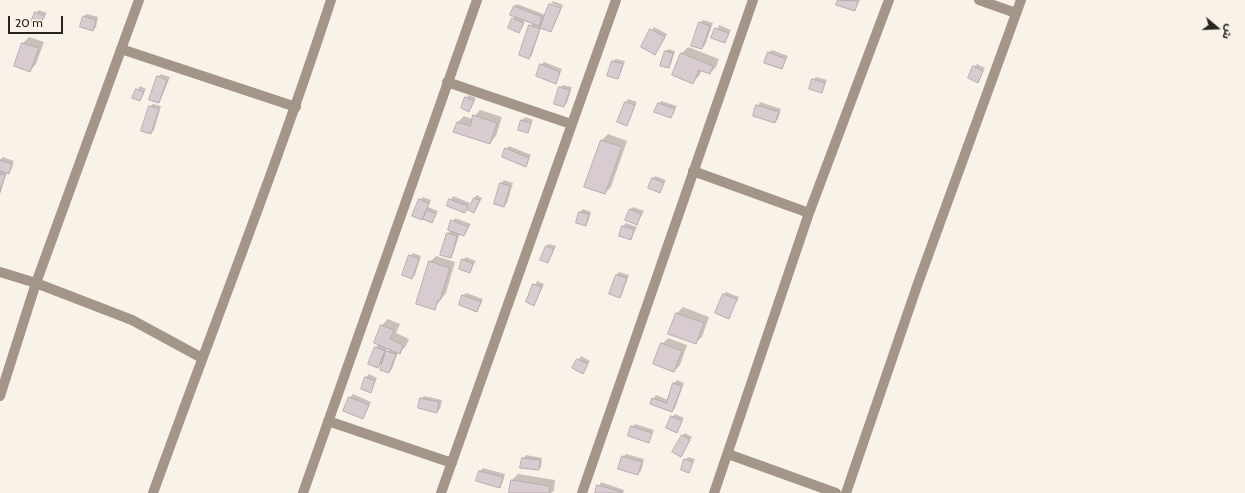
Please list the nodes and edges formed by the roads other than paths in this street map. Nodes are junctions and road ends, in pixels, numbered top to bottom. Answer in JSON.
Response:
{"nodes":[{"id":1,"x":139,"y":0,"type":"edge"},
{"id":2,"x":332,"y":0,"type":"edge"},
{"id":3,"x":477,"y":0,"type":"edge"},
{"id":4,"x":616,"y":0,"type":"edge"},
{"id":5,"x":753,"y":0,"type":"edge"},
{"id":6,"x":889,"y":0,"type":"edge"},
{"id":7,"x":979,"y":0,"type":"edge"},
{"id":8,"x":1021,"y":0,"type":"edge"},
{"id":9,"x":1016,"y":13,"type":"junction"},
{"id":10,"x":121,"y":49,"type":"junction"},
{"id":11,"x":447,"y":82,"type":"junction"},
{"id":12,"x":296,"y":107,"type":"junction"},
{"id":13,"x":571,"y":124,"type":"junction"},
{"id":14,"x":693,"y":171,"type":"junction"},
{"id":15,"x":809,"y":213,"type":"junction"},
{"id":16,"x":0,"y":272,"type":"edge"},
{"id":17,"x":36,"y":283,"type":"junction"},
{"id":18,"x":202,"y":358,"type":"junction"},
{"id":19,"x":0,"y":396,"type":"edge"},
{"id":20,"x":328,"y":421,"type":"junction"},
{"id":21,"x":728,"y":454,"type":"junction"},
{"id":22,"x":452,"y":463,"type":"junction"},
{"id":23,"x":153,"y":493,"type":"edge"},
{"id":24,"x":303,"y":493,"type":"edge"},
{"id":25,"x":441,"y":493,"type":"edge"},
{"id":26,"x":582,"y":493,"type":"edge"},
{"id":27,"x":714,"y":493,"type":"edge"},
{"id":28,"x":836,"y":493,"type":"edge"},
{"id":29,"x":846,"y":493,"type":"edge"}],
"edges":[{"from":1,"to":10,"type":"street"},
{"from":2,"to":12,"type":"street"},
{"from":3,"to":11,"type":"street"},
{"from":4,"to":13,"type":"street"},
{"from":5,"to":14,"type":"street"},
{"from":6,"to":15,"type":"street"},
{"from":7,"to":9,"type":"street"},
{"from":8,"to":9,"type":"street"},
{"from":9,"to":29,"type":"street"},
{"from":10,"to":12,"type":"street"},
{"from":10,"to":17,"type":"street"},
{"from":11,"to":13,"type":"street"},
{"from":11,"to":20,"type":"street"},
{"from":12,"to":18,"type":"street"},
{"from":13,"to":22,"type":"street"},
{"from":14,"to":15,"type":"street"},
{"from":14,"to":26,"type":"street"},
{"from":15,"to":21,"type":"street"},
{"from":16,"to":17,"type":"street"},
{"from":17,"to":18,"type":"street"},
{"from":17,"to":19,"type":"street"},
{"from":18,"to":23,"type":"street"},
{"from":20,"to":22,"type":"street"},
{"from":20,"to":24,"type":"street"},
{"from":21,"to":27,"type":"street"},
{"from":21,"to":28,"type":"street"},
{"from":22,"to":25,"type":"street"}]}
